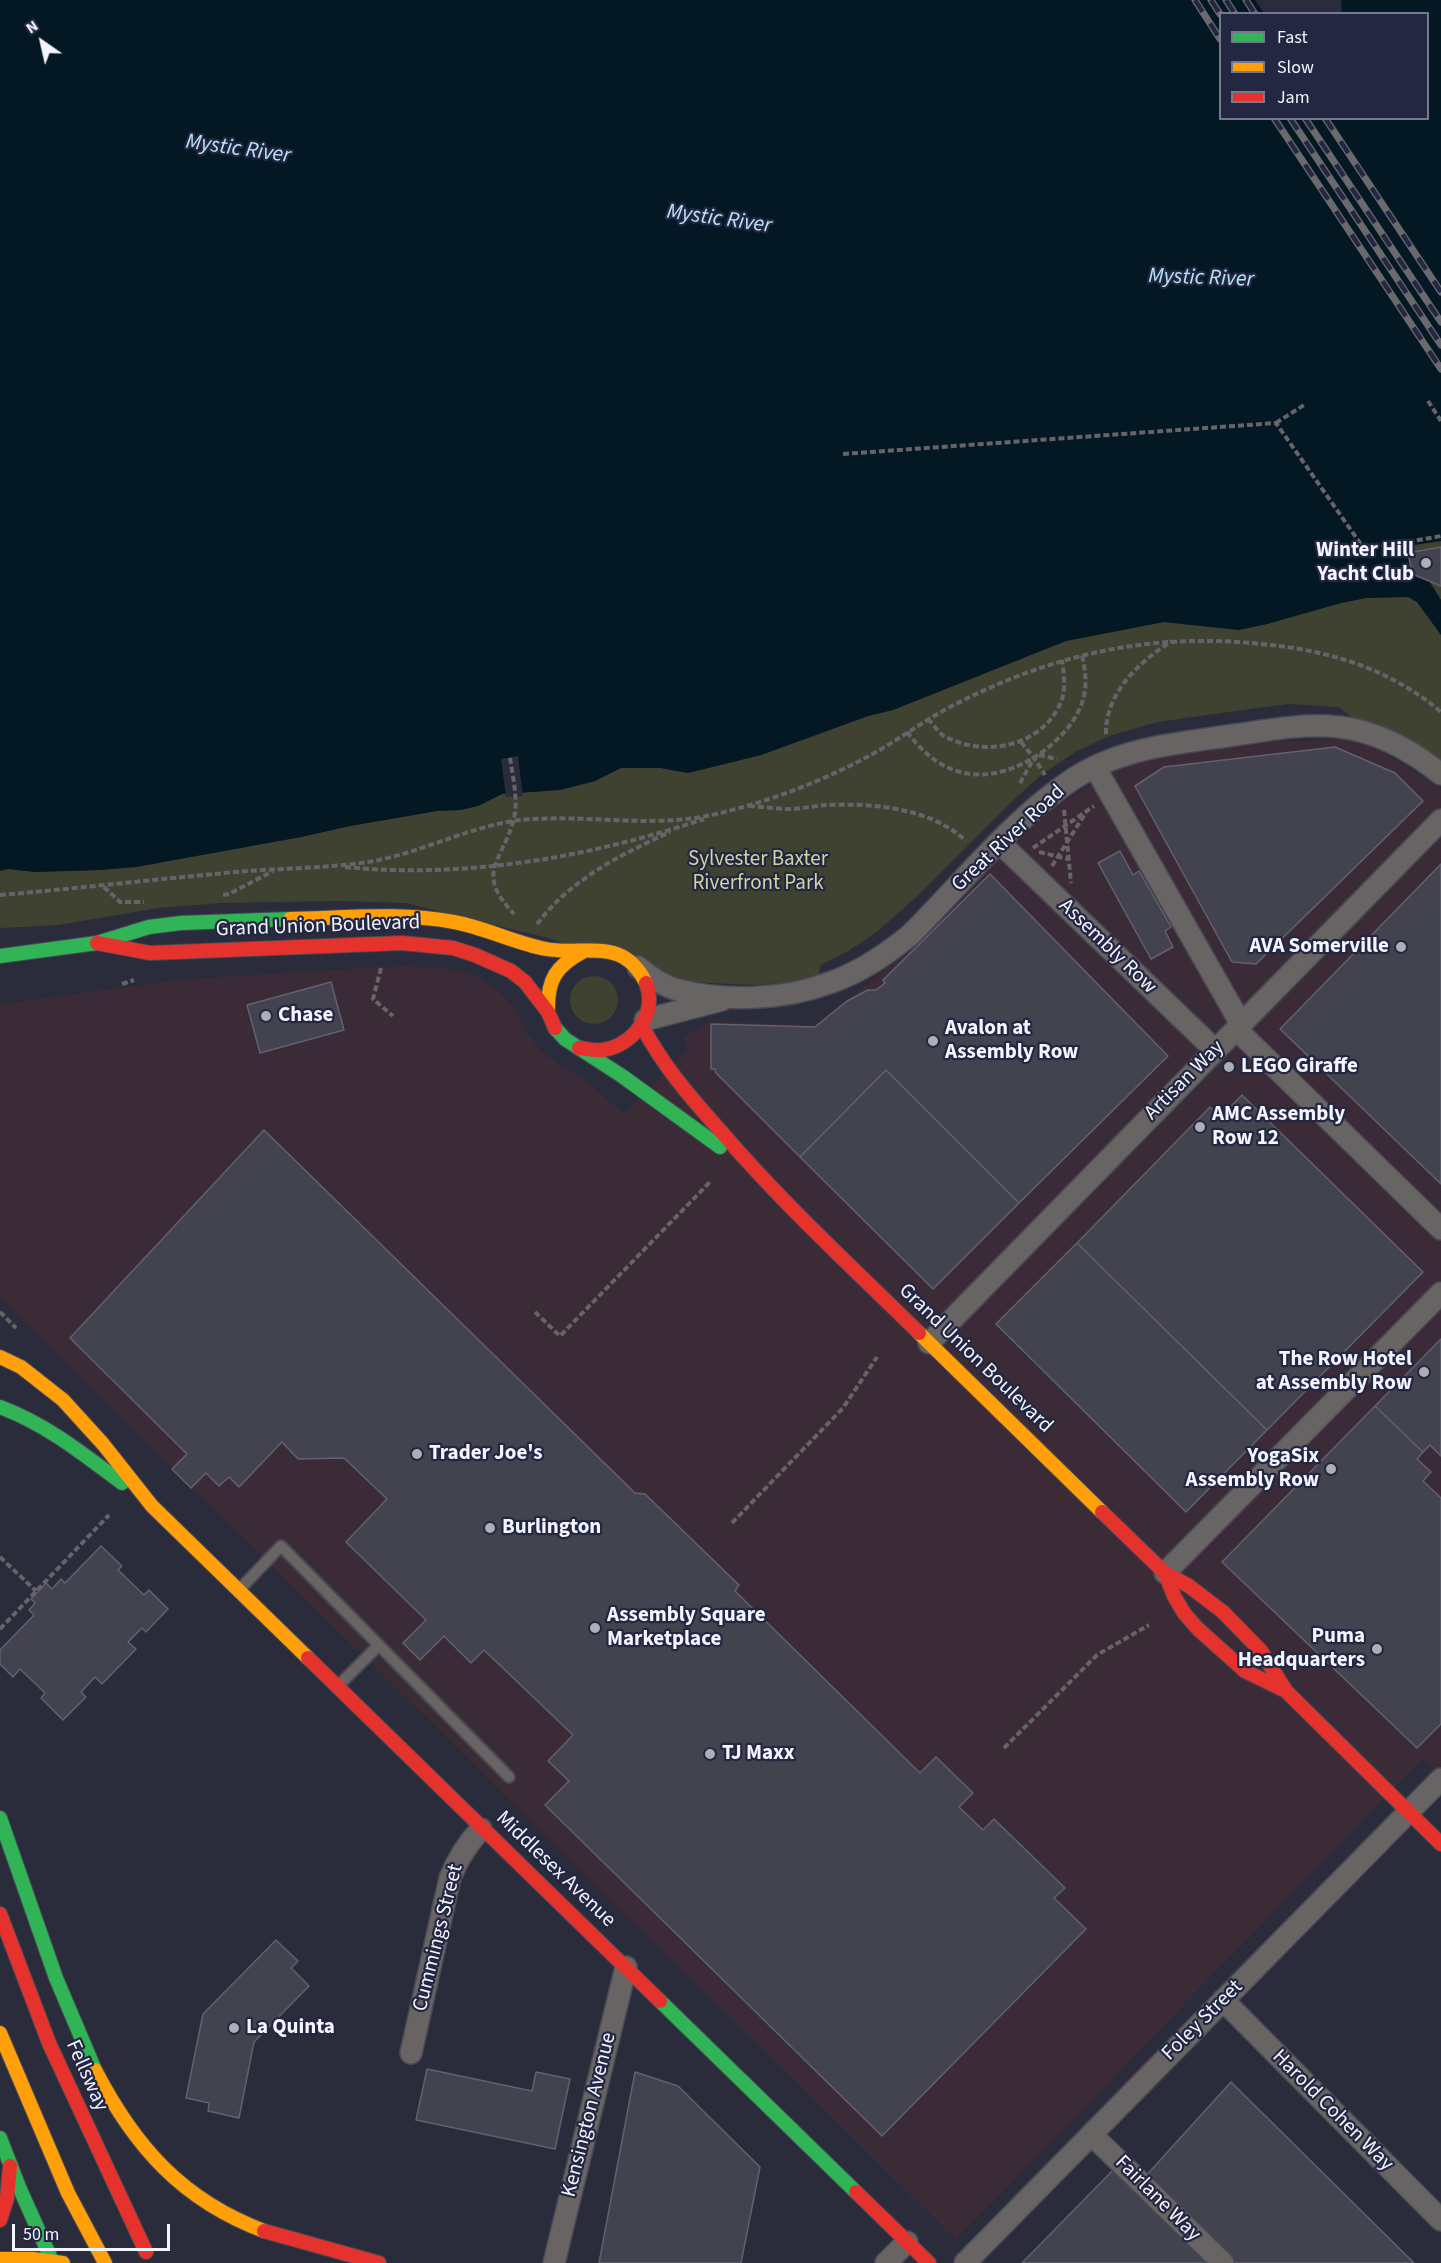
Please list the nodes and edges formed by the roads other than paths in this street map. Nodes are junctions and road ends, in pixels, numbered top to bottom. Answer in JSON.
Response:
{"nodes":[{"id":1,"x":1095,"y":767,"type":"junction"},
{"id":2,"x":1441,"y":774,"type":"edge"},
{"id":3,"x":1441,"y":820,"type":"edge"},
{"id":4,"x":1000,"y":843,"type":"junction"},
{"id":5,"x":97,"y":943,"type":"junction"},
{"id":6,"x":584,"y":951,"type":"junction"},
{"id":7,"x":0,"y":956,"type":"edge"},
{"id":8,"x":635,"y":965,"type":"junction"},
{"id":9,"x":731,"y":997,"type":"junction"},
{"id":10,"x":548,"y":1012,"type":"junction"},
{"id":11,"x":643,"y":1023,"type":"junction"},
{"id":12,"x":1239,"y":1026,"type":"junction"},
{"id":13,"x":579,"y":1048,"type":"junction"},
{"id":14,"x":1215,"y":1050,"type":"junction"},
{"id":15,"x":757,"y":1174,"type":"junction"},
{"id":16,"x":1441,"y":1229,"type":"edge"},
{"id":17,"x":1441,"y":1293,"type":"edge"},
{"id":18,"x":929,"y":1343,"type":"junction"},
{"id":19,"x":0,"y":1357,"type":"edge"},
{"id":20,"x":0,"y":1407,"type":"edge"},
{"id":21,"x":152,"y":1506,"type":"junction"},
{"id":22,"x":1165,"y":1573,"type":"junction"},
{"id":23,"x":239,"y":1591,"type":"junction"},
{"id":24,"x":379,"y":1645,"type":"junction"},
{"id":25,"x":337,"y":1687,"type":"junction"},
{"id":26,"x":1286,"y":1691,"type":"junction"},
{"id":27,"x":509,"y":1777,"type":"dead end"},
{"id":28,"x":1441,"y":1779,"type":"edge"},
{"id":29,"x":1408,"y":1812,"type":"junction"},
{"id":30,"x":0,"y":1818,"type":"edge"},
{"id":31,"x":481,"y":1829,"type":"junction"},
{"id":32,"x":1441,"y":1844,"type":"edge"},
{"id":33,"x":0,"y":1914,"type":"edge"},
{"id":34,"x":626,"y":1967,"type":"junction"},
{"id":35,"x":1223,"y":2000,"type":"junction"},
{"id":36,"x":0,"y":2033,"type":"edge"},
{"id":37,"x":411,"y":2053,"type":"dead end"},
{"id":38,"x":1092,"y":2135,"type":"junction"},
{"id":39,"x":0,"y":2138,"type":"edge"},
{"id":40,"x":10,"y":2164,"type":"junction"},
{"id":41,"x":0,"y":2220,"type":"edge"},
{"id":42,"x":1441,"y":2220,"type":"edge"},
{"id":43,"x":907,"y":2242,"type":"junction"},
{"id":44,"x":146,"y":2252,"type":"dead end"},
{"id":45,"x":0,"y":2259,"type":"edge"},
{"id":46,"x":56,"y":2262,"type":"edge"},
{"id":47,"x":105,"y":2263,"type":"edge"},
{"id":48,"x":380,"y":2263,"type":"edge"},
{"id":49,"x":554,"y":2263,"type":"edge"},
{"id":50,"x":886,"y":2263,"type":"edge"},
{"id":51,"x":929,"y":2263,"type":"edge"},
{"id":52,"x":965,"y":2263,"type":"edge"},
{"id":53,"x":1223,"y":2263,"type":"edge"}],
"edges":[{"from":1,"to":2,"type":"street","name":"Great River Road"},
{"from":1,"to":4,"type":"street","name":"Great River Road"},
{"from":1,"to":12,"type":"street"},
{"from":3,"to":12,"type":"street","name":"Artisan Way"},
{"from":4,"to":9,"type":"street","name":"Great River Road"},
{"from":4,"to":14,"type":"street","name":"Assembly Row"},
{"from":5,"to":6,"type":"main road","name":"Grand Union Boulevard"},
{"from":5,"to":7,"type":"main road","name":"Grand Union Boulevard"},
{"from":5,"to":10,"type":"main road","name":"Grand Union Boulevard"},
{"from":6,"to":8,"type":"main road","name":"Grand Union Boulevard"},
{"from":6,"to":10,"type":"main road"},
{"from":8,"to":9,"type":"street","name":"Great River Road"},
{"from":8,"to":11,"type":"main road"},
{"from":9,"to":11,"type":"street","name":"Great River Road"},
{"from":10,"to":13,"type":"main road"},
{"from":11,"to":13,"type":"main road"},
{"from":11,"to":15,"type":"main road","name":"Grand Union Boulevard"},
{"from":12,"to":14,"type":"street","name":"Artisan Way"},
{"from":12,"to":16,"type":"street"},
{"from":13,"to":15,"type":"main road","name":"Grand Union Boulevard"},
{"from":14,"to":18,"type":"street","name":"Artisan Way"},
{"from":15,"to":18,"type":"main road","name":"Grand Union Boulevard"},
{"from":17,"to":22,"type":"street"},
{"from":18,"to":22,"type":"main road","name":"Grand Union Boulevard"},
{"from":19,"to":21,"type":"main road","name":"Middlesex Avenue"},
{"from":20,"to":21,"type":"main road","name":"Middlesex Avenue"},
{"from":21,"to":23,"type":"main road","name":"Middlesex Avenue"},
{"from":22,"to":26,"type":"main road","name":"Grand Union Boulevard"},
{"from":22,"to":26,"type":"main road","name":"Grand Union Boulevard"},
{"from":23,"to":24,"type":"lane"},
{"from":23,"to":25,"type":"main road","name":"Middlesex Avenue"},
{"from":24,"to":25,"type":"lane"},
{"from":24,"to":27,"type":"lane"},
{"from":25,"to":31,"type":"main road","name":"Middlesex Avenue"},
{"from":26,"to":29,"type":"main road","name":"Grand Union Boulevard"},
{"from":28,"to":29,"type":"street","name":"Foley Street"},
{"from":29,"to":32,"type":"main road","name":"Grand Union Boulevard"},
{"from":29,"to":35,"type":"street","name":"Foley Street"},
{"from":30,"to":48,"type":"main road"},
{"from":31,"to":34,"type":"main road","name":"Middlesex Avenue"},
{"from":31,"to":37,"type":"street","name":"Cummings Street"},
{"from":33,"to":44,"type":"main road","name":"Fellsway"},
{"from":34,"to":43,"type":"main road","name":"Middlesex Avenue"},
{"from":34,"to":49,"type":"street","name":"Kensington Avenue"},
{"from":35,"to":38,"type":"street","name":"Foley Street"},
{"from":35,"to":42,"type":"street","name":"Harold Cohen Way"},
{"from":36,"to":47,"type":"main road"},
{"from":38,"to":52,"type":"street","name":"Foley Street"},
{"from":38,"to":53,"type":"street","name":"Fairlane Way"},
{"from":39,"to":40,"type":"main road"},
{"from":40,"to":41,"type":"main road"},
{"from":40,"to":46,"type":"main road"},
{"from":43,"to":50,"type":"street"},
{"from":43,"to":51,"type":"main road","name":"Middlesex Avenue"},
{"from":45,"to":46,"type":"main road"}]}
